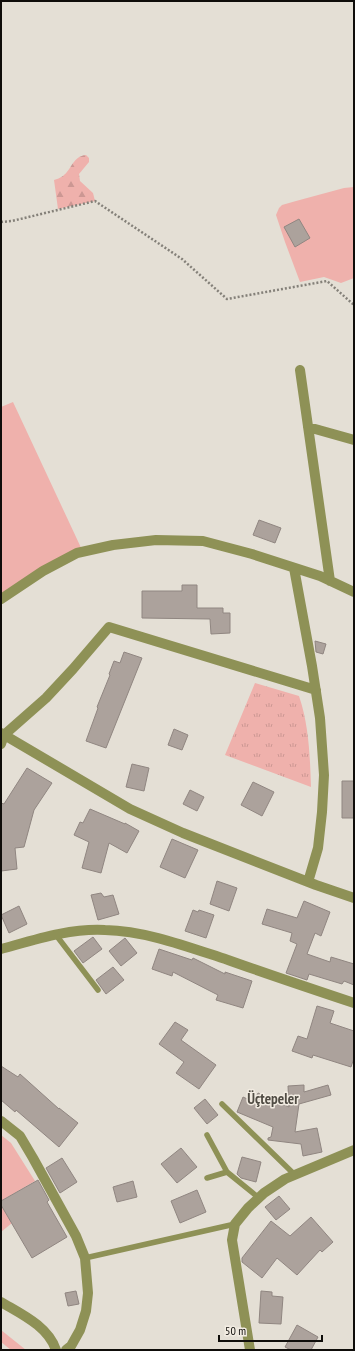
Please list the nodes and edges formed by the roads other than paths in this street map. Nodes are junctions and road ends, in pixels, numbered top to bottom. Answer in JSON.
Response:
{"nodes":[{"id":1,"x":300,"y":370,"type":"dead end"},
{"id":2,"x":308,"y":427,"type":"junction"},
{"id":3,"x":354,"y":440,"type":"edge"},
{"id":4,"x":294,"y":568,"type":"junction"},
{"id":5,"x":330,"y":581,"type":"junction"},
{"id":6,"x":354,"y":592,"type":"edge"},
{"id":7,"x":1,"y":599,"type":"edge"},
{"id":8,"x":316,"y":690,"type":"junction"},
{"id":9,"x":2,"y":737,"type":"edge"},
{"id":10,"x":308,"y":882,"type":"junction"},
{"id":11,"x":354,"y":898,"type":"edge"},
{"id":12,"x":56,"y":935,"type":"junction"},
{"id":13,"x":1,"y":948,"type":"edge"},
{"id":14,"x":98,"y":990,"type":"dead end"},
{"id":15,"x":354,"y":1003,"type":"edge"},
{"id":16,"x":222,"y":1104,"type":"dead end"},
{"id":17,"x":1,"y":1121,"type":"edge"},
{"id":18,"x":207,"y":1135,"type":"dead end"},
{"id":19,"x":354,"y":1150,"type":"edge"},
{"id":20,"x":227,"y":1172,"type":"junction"},
{"id":21,"x":295,"y":1175,"type":"junction"},
{"id":22,"x":207,"y":1178,"type":"dead end"},
{"id":23,"x":259,"y":1198,"type":"junction"},
{"id":24,"x":235,"y":1224,"type":"junction"},
{"id":25,"x":85,"y":1258,"type":"junction"},
{"id":26,"x":1,"y":1302,"type":"edge"},
{"id":27,"x":56,"y":1350,"type":"edge"},
{"id":28,"x":66,"y":1350,"type":"edge"},
{"id":29,"x":250,"y":1350,"type":"edge"}],
"edges":[{"from":1,"to":2,"type":"street"},
{"from":2,"to":3,"type":"street"},
{"from":2,"to":5,"type":"street"},
{"from":4,"to":5,"type":"street"},
{"from":4,"to":7,"type":"street"},
{"from":4,"to":8,"type":"street"},
{"from":5,"to":6,"type":"street"},
{"from":8,"to":9,"type":"street"},
{"from":8,"to":10,"type":"street"},
{"from":9,"to":10,"type":"street"},
{"from":10,"to":11,"type":"street"},
{"from":12,"to":13,"type":"street"},
{"from":12,"to":14,"type":"lane"},
{"from":12,"to":15,"type":"street"},
{"from":16,"to":21,"type":"lane"},
{"from":17,"to":25,"type":"street"},
{"from":18,"to":20,"type":"lane"},
{"from":19,"to":21,"type":"street"},
{"from":20,"to":22,"type":"lane"},
{"from":20,"to":23,"type":"lane"},
{"from":21,"to":23,"type":"street"},
{"from":23,"to":24,"type":"street"},
{"from":24,"to":25,"type":"lane"},
{"from":24,"to":29,"type":"street"},
{"from":25,"to":28,"type":"street"},
{"from":26,"to":27,"type":"street"}]}
